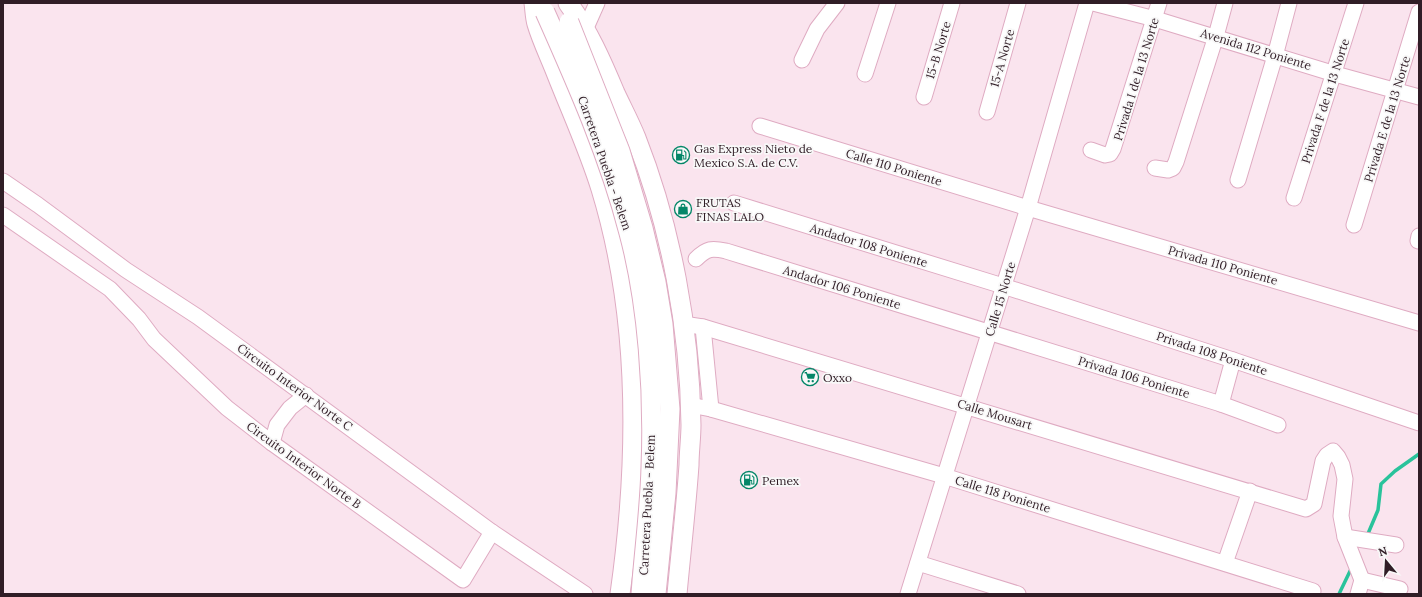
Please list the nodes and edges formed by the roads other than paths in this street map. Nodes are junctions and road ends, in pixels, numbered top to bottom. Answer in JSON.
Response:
{"nodes":[{"id":1,"x":562,"y":3,"type":"edge"},
{"id":2,"x":568,"y":3,"type":"edge"},
{"id":3,"x":597,"y":3,"type":"edge"},
{"id":4,"x":837,"y":3,"type":"edge"},
{"id":5,"x":888,"y":3,"type":"edge"},
{"id":6,"x":952,"y":3,"type":"edge"},
{"id":7,"x":1018,"y":3,"type":"edge"},
{"id":8,"x":1087,"y":3,"type":"edge"},
{"id":9,"x":1094,"y":3,"type":"edge"},
{"id":10,"x":1159,"y":3,"type":"edge"},
{"id":11,"x":1225,"y":3,"type":"edge"},
{"id":12,"x":1289,"y":3,"type":"edge"},
{"id":13,"x":1356,"y":3,"type":"edge"},
{"id":14,"x":540,"y":6,"type":"edge"},
{"id":15,"x":1419,"y":12,"type":"edge"},
{"id":16,"x":1155,"y":18,"type":"junction"},
{"id":17,"x":577,"y":26,"type":"junction"},
{"id":18,"x":1216,"y":36,"type":"junction"},
{"id":19,"x":1275,"y":56,"type":"junction"},
{"id":20,"x":802,"y":60,"type":"dead end"},
{"id":21,"x":865,"y":74,"type":"dead end"},
{"id":22,"x":1335,"y":74,"type":"junction"},
{"id":23,"x":1396,"y":90,"type":"junction"},
{"id":24,"x":924,"y":97,"type":"dead end"},
{"id":25,"x":1419,"y":97,"type":"edge"},
{"id":26,"x":987,"y":112,"type":"dead end"},
{"id":27,"x":760,"y":126,"type":"dead end"},
{"id":28,"x":1091,"y":150,"type":"dead end"},
{"id":29,"x":1155,"y":168,"type":"dead end"},
{"id":30,"x":1238,"y":180,"type":"dead end"},
{"id":31,"x":3,"y":181,"type":"edge"},
{"id":32,"x":1294,"y":198,"type":"dead end"},
{"id":33,"x":734,"y":203,"type":"dead end"},
{"id":34,"x":1028,"y":208,"type":"junction"},
{"id":35,"x":3,"y":215,"type":"edge"},
{"id":36,"x":1354,"y":225,"type":"dead end"},
{"id":37,"x":696,"y":259,"type":"dead end"},
{"id":38,"x":1003,"y":286,"type":"junction"},
{"id":39,"x":1419,"y":323,"type":"edge"},
{"id":40,"x":683,"y":324,"type":"junction"},
{"id":41,"x":703,"y":326,"type":"junction"},
{"id":42,"x":989,"y":332,"type":"junction"},
{"id":43,"x":1233,"y":360,"type":"junction"},
{"id":44,"x":306,"y":395,"type":"junction"},
{"id":45,"x":1221,"y":404,"type":"junction"},
{"id":46,"x":690,"y":406,"type":"junction"},
{"id":47,"x":967,"y":406,"type":"junction"},
{"id":48,"x":711,"y":409,"type":"junction"},
{"id":49,"x":1419,"y":423,"type":"edge"},
{"id":50,"x":1278,"y":425,"type":"dead end"},
{"id":51,"x":272,"y":443,"type":"junction"},
{"id":52,"x":944,"y":476,"type":"junction"},
{"id":53,"x":1250,"y":492,"type":"junction"},
{"id":54,"x":492,"y":532,"type":"junction"},
{"id":55,"x":1345,"y":537,"type":"junction"},
{"id":56,"x":1396,"y":545,"type":"dead end"},
{"id":57,"x":624,"y":555,"type":"junction"},
{"id":58,"x":918,"y":563,"type":"junction"},
{"id":59,"x":1225,"y":563,"type":"junction"},
{"id":60,"x":679,"y":565,"type":"junction"},
{"id":61,"x":1360,"y":587,"type":"edge"},
{"id":62,"x":1400,"y":589,"type":"dead end"},
{"id":63,"x":1313,"y":591,"type":"dead end"},
{"id":64,"x":585,"y":594,"type":"edge"},
{"id":65,"x":620,"y":594,"type":"edge"},
{"id":66,"x":641,"y":594,"type":"edge"},
{"id":67,"x":656,"y":594,"type":"edge"},
{"id":68,"x":677,"y":594,"type":"edge"},
{"id":69,"x":908,"y":594,"type":"edge"},
{"id":70,"x":1018,"y":594,"type":"edge"}],
"edges":[{"from":1,"to":17,"type":"main road","name":"Carretera Puebla - Belem"},
{"from":2,"to":17,"type":"main road"},
{"from":3,"to":17,"type":"street"},
{"from":4,"to":20,"type":"street"},
{"from":5,"to":21,"type":"street"},
{"from":6,"to":24,"type":"street","name":"15-B Norte"},
{"from":7,"to":26,"type":"street","name":"15-A Norte"},
{"from":8,"to":34,"type":"street","name":"Calle 15 Norte"},
{"from":9,"to":16,"type":"street","name":"Avenida 112 Poniente"},
{"from":10,"to":16,"type":"street","name":"Privada I de la 13 Norte"},
{"from":11,"to":18,"type":"street"},
{"from":12,"to":19,"type":"street"},
{"from":13,"to":22,"type":"street","name":"Privada F de la 13 Norte"},
{"from":14,"to":57,"type":"main road"},
{"from":14,"to":66,"type":"main road","name":"Carretera Puebla - Belem","bridge":true},
{"from":15,"to":23,"type":"street","name":"Privada E de la 13 Norte"},
{"from":16,"to":18,"type":"street","name":"Avenida 112 Poniente"},
{"from":16,"to":28,"type":"street","name":"Privada I de la 13 Norte"},
{"from":17,"to":40,"type":"main road"},
{"from":17,"to":67,"type":"main road","name":"Carretera Puebla - Belem","bridge":true},
{"from":18,"to":19,"type":"street","name":"Avenida 112 Poniente"},
{"from":18,"to":29,"type":"street"},
{"from":19,"to":22,"type":"street","name":"Avenida 112 Poniente"},
{"from":19,"to":30,"type":"street"},
{"from":22,"to":23,"type":"street","name":"Avenida 112 Poniente"},
{"from":22,"to":32,"type":"street","name":"Privada F de la 13 Norte"},
{"from":23,"to":25,"type":"street","name":"Avenida 112 Poniente"},
{"from":23,"to":36,"type":"street","name":"Privada E de la 13 Norte"},
{"from":27,"to":34,"type":"street","name":"Calle 110 Poniente"},
{"from":31,"to":44,"type":"street","name":"Circuito Interior Norte C"},
{"from":33,"to":38,"type":"street","name":"Andador 108 Poniente"},
{"from":34,"to":38,"type":"street","name":"Calle 15 Norte"},
{"from":34,"to":39,"type":"street","name":"Privada 110 Poniente"},
{"from":35,"to":51,"type":"street","name":"Circuito Interior Norte B"},
{"from":37,"to":42,"type":"street","name":"Andador 106 Poniente"},
{"from":38,"to":42,"type":"street","name":"Calle 15 Norte"},
{"from":38,"to":43,"type":"street","name":"Privada 108 Poniente"},
{"from":40,"to":41,"type":"street","name":"Calle Mousart"},
{"from":40,"to":46,"type":"main road"},
{"from":41,"to":47,"type":"street","name":"Calle Mousart"},
{"from":41,"to":48,"type":"street"},
{"from":42,"to":45,"type":"street","name":"Privada 106 Poniente"},
{"from":42,"to":47,"type":"street","name":"Calle 15 Norte"},
{"from":43,"to":45,"type":"street"},
{"from":43,"to":49,"type":"street","name":"Privada 108 Poniente"},
{"from":44,"to":51,"type":"street"},
{"from":44,"to":54,"type":"street","name":"Circuito Interior Norte C"},
{"from":45,"to":50,"type":"street","name":"Privada 106 Poniente"},
{"from":46,"to":48,"type":"street","name":"Calle 118 Poniente"},
{"from":46,"to":60,"type":"main road"},
{"from":47,"to":52,"type":"street","name":"Calle 15 Norte"},
{"from":47,"to":53,"type":"street","name":"Calle Mousart"},
{"from":48,"to":52,"type":"street","name":"Calle 118 Poniente"},
{"from":51,"to":54,"type":"street","name":"Circuito Interior Norte B"},
{"from":52,"to":58,"type":"street","name":"Calle 15 Norte"},
{"from":52,"to":59,"type":"street","name":"Calle 118 Poniente"},
{"from":53,"to":55,"type":"street","name":"Calle Mousart"},
{"from":53,"to":59,"type":"street"},
{"from":54,"to":64,"type":"street","name":"Circuito Interior Norte C"},
{"from":55,"to":56,"type":"street"},
{"from":55,"to":61,"type":"street"},
{"from":57,"to":60,"type":"main road"},
{"from":57,"to":65,"type":"main road"},
{"from":58,"to":69,"type":"street","name":"Calle 15 Norte"},
{"from":58,"to":70,"type":"street"},
{"from":59,"to":63,"type":"street","name":"Calle 118 Poniente"},
{"from":60,"to":68,"type":"main road"},
{"from":61,"to":62,"type":"street"}]}
